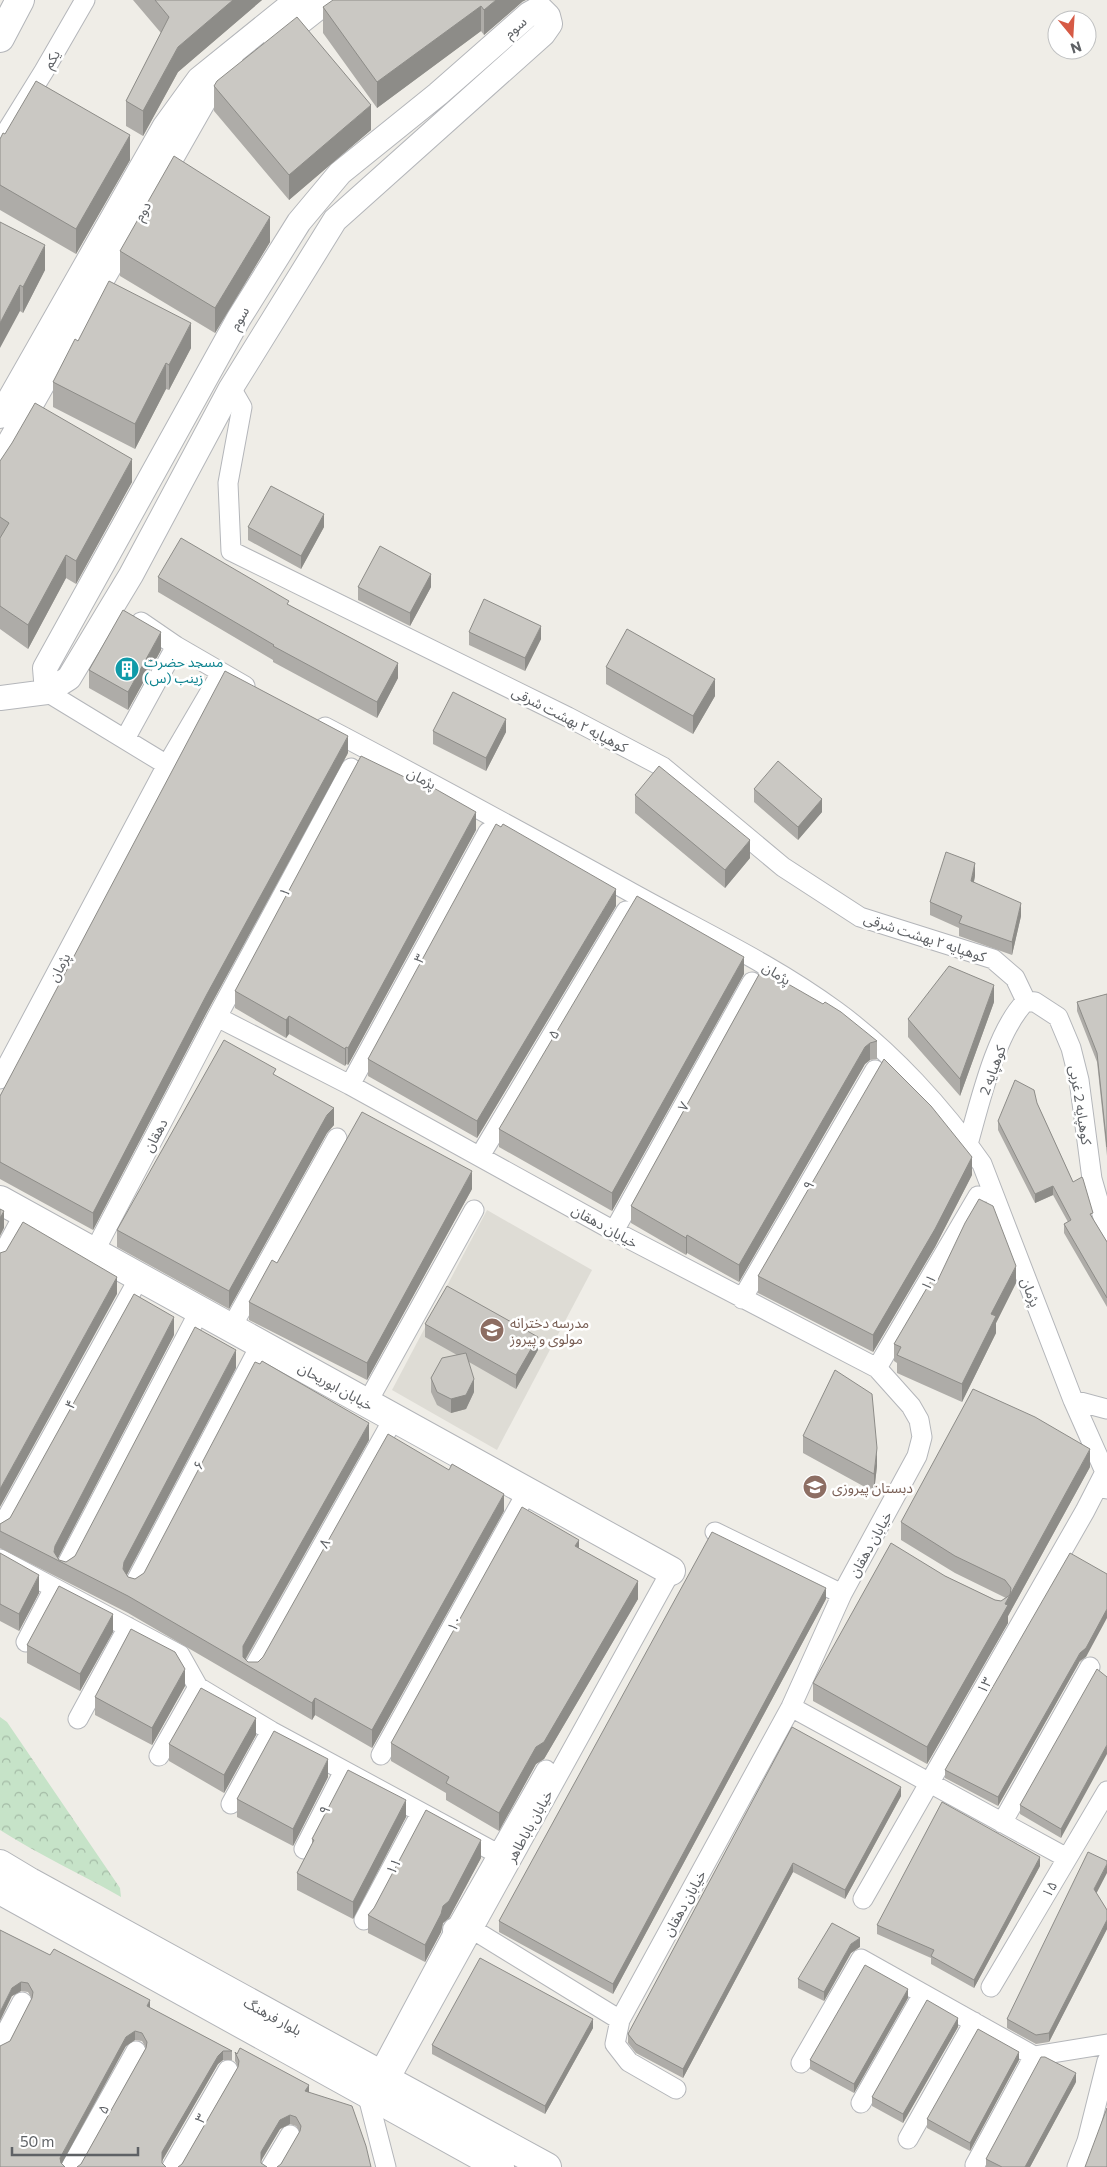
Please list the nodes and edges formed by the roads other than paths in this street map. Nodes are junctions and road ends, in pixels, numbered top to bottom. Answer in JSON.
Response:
{"nodes":[{"id":1,"x":20,"y":0,"type":"edge"},
{"id":2,"x":84,"y":0,"type":"edge"},
{"id":3,"x":297,"y":0,"type":"edge"},
{"id":4,"x":328,"y":0,"type":"edge"},
{"id":5,"x":0,"y":38,"type":"edge"},
{"id":6,"x":0,"y":142,"type":"edge"},
{"id":7,"x":231,"y":388,"type":"junction"},
{"id":8,"x":0,"y":416,"type":"edge"},
{"id":9,"x":0,"y":459,"type":"edge"},
{"id":10,"x":113,"y":603,"type":"junction"},
{"id":11,"x":176,"y":646,"type":"junction"},
{"id":12,"x":221,"y":673,"type":"junction"},
{"id":13,"x":47,"y":692,"type":"junction"},
{"id":14,"x":264,"y":695,"type":"edge"},
{"id":15,"x":0,"y":698,"type":"edge"},
{"id":16,"x":307,"y":718,"type":"edge"},
{"id":17,"x":125,"y":739,"type":"junction"},
{"id":18,"x":167,"y":765,"type":"junction"},
{"id":19,"x":351,"y":768,"type":"dead end"},
{"id":20,"x":488,"y":832,"type":"dead end"},
{"id":21,"x":626,"y":911,"type":"edge"},
{"id":22,"x":752,"y":982,"type":"edge"},
{"id":23,"x":1026,"y":1001,"type":"junction"},
{"id":24,"x":217,"y":1017,"type":"junction"},
{"id":25,"x":875,"y":1070,"type":"edge"},
{"id":26,"x":0,"y":1079,"type":"edge"},
{"id":27,"x":350,"y":1085,"type":"junction"},
{"id":28,"x":337,"y":1138,"type":"dead end"},
{"id":29,"x":968,"y":1144,"type":"junction"},
{"id":30,"x":480,"y":1156,"type":"junction"},
{"id":31,"x":978,"y":1196,"type":"dead end"},
{"id":32,"x":0,"y":1200,"type":"edge"},
{"id":33,"x":474,"y":1210,"type":"dead end"},
{"id":34,"x":24,"y":1214,"type":"junction"},
{"id":35,"x":614,"y":1231,"type":"junction"},
{"id":36,"x":1107,"y":1231,"type":"edge"},
{"id":37,"x":94,"y":1252,"type":"junction"},
{"id":38,"x":0,"y":1259,"type":"edge"},
{"id":39,"x":139,"y":1278,"type":"junction"},
{"id":40,"x":742,"y":1299,"type":"junction"},
{"id":41,"x":200,"y":1310,"type":"junction"},
{"id":42,"x":231,"y":1328,"type":"junction"},
{"id":43,"x":261,"y":1344,"type":"junction"},
{"id":44,"x":877,"y":1368,"type":"junction"},
{"id":45,"x":1073,"y":1400,"type":"junction"},
{"id":46,"x":367,"y":1403,"type":"junction"},
{"id":47,"x":1107,"y":1409,"type":"edge"},
{"id":48,"x":394,"y":1418,"type":"junction"},
{"id":49,"x":1106,"y":1480,"type":"edge"},
{"id":50,"x":527,"y":1492,"type":"junction"},
{"id":51,"x":0,"y":1530,"type":"edge"},
{"id":52,"x":715,"y":1532,"type":"edge"},
{"id":53,"x":874,"y":1536,"type":"junction"},
{"id":54,"x":891,"y":1546,"type":"edge"},
{"id":55,"x":0,"y":1559,"type":"edge"},
{"id":56,"x":65,"y":1568,"type":"edge"},
{"id":57,"x":667,"y":1569,"type":"junction"},
{"id":58,"x":134,"y":1585,"type":"edge"},
{"id":59,"x":54,"y":1588,"type":"junction"},
{"id":60,"x":842,"y":1594,"type":"junction"},
{"id":61,"x":128,"y":1627,"type":"junction"},
{"id":62,"x":26,"y":1642,"type":"edge"},
{"id":63,"x":1090,"y":1667,"type":"dead end"},
{"id":64,"x":253,"y":1669,"type":"edge"},
{"id":65,"x":198,"y":1687,"type":"junction"},
{"id":66,"x":791,"y":1708,"type":"junction"},
{"id":67,"x":78,"y":1719,"type":"dead end"},
{"id":68,"x":271,"y":1731,"type":"junction"},
{"id":69,"x":381,"y":1755,"type":"dead end"},
{"id":70,"x":159,"y":1756,"type":"dead end"},
{"id":71,"x":344,"y":1771,"type":"junction"},
{"id":72,"x":928,"y":1783,"type":"junction"},
{"id":73,"x":1107,"y":1791,"type":"edge"},
{"id":74,"x":231,"y":1804,"type":"dead end"},
{"id":75,"x":421,"y":1813,"type":"junction"},
{"id":76,"x":1002,"y":1823,"type":"junction"},
{"id":77,"x":304,"y":1850,"type":"dead end"},
{"id":78,"x":498,"y":1854,"type":"junction"},
{"id":79,"x":1067,"y":1858,"type":"junction"},
{"id":80,"x":0,"y":1864,"type":"edge"},
{"id":81,"x":0,"y":1890,"type":"edge"},
{"id":82,"x":863,"y":1899,"type":"dead end"},
{"id":83,"x":364,"y":1920,"type":"dead end"},
{"id":84,"x":464,"y":1930,"type":"junction"},
{"id":85,"x":991,"y":1987,"type":"dead end"},
{"id":86,"x":923,"y":1994,"type":"junction"},
{"id":87,"x":22,"y":2002,"type":"dead end"},
{"id":88,"x":620,"y":2020,"type":"junction"},
{"id":89,"x":974,"y":2022,"type":"junction"},
{"id":90,"x":0,"y":2044,"type":"edge"},
{"id":91,"x":1107,"y":2044,"type":"edge"},
{"id":92,"x":136,"y":2052,"type":"dead end"},
{"id":93,"x":1034,"y":2056,"type":"junction"},
{"id":94,"x":1107,"y":2061,"type":"edge"},
{"id":95,"x":802,"y":2063,"type":"dead end"},
{"id":96,"x":228,"y":2070,"type":"dead end"},
{"id":97,"x":378,"y":2082,"type":"junction"},
{"id":98,"x":676,"y":2088,"type":"dead end"},
{"id":99,"x":861,"y":2103,"type":"dead end"},
{"id":100,"x":290,"y":2134,"type":"dead end"},
{"id":101,"x":908,"y":2139,"type":"dead end"},
{"id":102,"x":975,"y":2165,"type":"dead end"},
{"id":103,"x":71,"y":2167,"type":"edge"},
{"id":104,"x":172,"y":2167,"type":"edge"},
{"id":105,"x":271,"y":2167,"type":"edge"},
{"id":106,"x":386,"y":2167,"type":"edge"},
{"id":107,"x":500,"y":2167,"type":"edge"},
{"id":108,"x":547,"y":2167,"type":"edge"},
{"id":109,"x":1077,"y":2167,"type":"edge"}],
"edges":[{"from":1,"to":5,"type":"main road"},
{"from":2,"to":6,"type":"street","name":"یکم"},
{"from":3,"to":8,"type":"street","name":"دوم"},
{"from":4,"to":9,"type":"street","name":"دوم"},
{"from":7,"to":10,"type":"street","name":"سوم"},
{"from":7,"to":13,"type":"street","name":"سوم"},
{"from":7,"to":23,"type":"street","name":"کوهپایه ۲ بهشت شرقی"},
{"from":10,"to":11,"type":"street"},
{"from":10,"to":13,"type":"street","name":"سوم"},
{"from":11,"to":12,"type":"street"},
{"from":11,"to":17,"type":"street"},
{"from":12,"to":14,"type":"street"},
{"from":12,"to":18,"type":"street","name":"پژمان"},
{"from":13,"to":15,"type":"street","name":"سوم"},
{"from":13,"to":17,"type":"street"},
{"from":16,"to":29,"type":"street","name":"پژمان"},
{"from":17,"to":18,"type":"street"},
{"from":18,"to":26,"type":"street","name":"پژمان"},
{"from":19,"to":24,"type":"street","name":"۱"},
{"from":20,"to":27,"type":"street","name":"۳"},
{"from":21,"to":30,"type":"street","name":"۵"},
{"from":22,"to":35,"type":"street","name":"۷"},
{"from":23,"to":29,"type":"street","name":"کوهپایه 2"},
{"from":23,"to":36,"type":"street","name":"کوهپایه 2 غربی"},
{"from":24,"to":27,"type":"street","name":"خیابان دهقان"},
{"from":24,"to":37,"type":"street","name":"دهقان"},
{"from":25,"to":40,"type":"street","name":"۹"},
{"from":27,"to":30,"type":"street","name":"خیابان دهقان"},
{"from":28,"to":42,"type":"street"},
{"from":29,"to":45,"type":"street","name":"پژمان"},
{"from":30,"to":35,"type":"street","name":"خیابان دهقان"},
{"from":31,"to":44,"type":"street","name":"۱۱"},
{"from":32,"to":34,"type":"main road","name":"خیابان ابوریحان"},
{"from":33,"to":46,"type":"street"},
{"from":34,"to":37,"type":"main road","name":"خیابان ابوریحان"},
{"from":34,"to":38,"type":"street"},
{"from":35,"to":40,"type":"street","name":"خیابان دهقان"},
{"from":37,"to":39,"type":"main road","name":"خیابان ابوریحان"},
{"from":39,"to":41,"type":"main road","name":"خیابان ابوریحان"},
{"from":39,"to":51,"type":"street","name":"۴"},
{"from":40,"to":44,"type":"street","name":"خیابان دهقان"},
{"from":41,"to":42,"type":"main road","name":"خیابان ابوریحان"},
{"from":41,"to":56,"type":"street"},
{"from":42,"to":43,"type":"main road","name":"خیابان ابوریحان"},
{"from":43,"to":46,"type":"main road","name":"خیابان ابوریحان"},
{"from":43,"to":58,"type":"street","name":"۶"},
{"from":44,"to":53,"type":"street","name":"خیابان دهقان"},
{"from":45,"to":47,"type":"street"},
{"from":45,"to":49,"type":"street","name":"پژمان"},
{"from":46,"to":48,"type":"main road","name":"خیابان ابوریحان"},
{"from":48,"to":50,"type":"main road","name":"خیابان ابوریحان"},
{"from":48,"to":64,"type":"street","name":"۸"},
{"from":49,"to":72,"type":"street","name":"۱۳"},
{"from":50,"to":57,"type":"main road","name":"خیابان ابوریحان"},
{"from":50,"to":69,"type":"street","name":"۱۰"},
{"from":52,"to":60,"type":"street"},
{"from":53,"to":54,"type":"street"},
{"from":53,"to":60,"type":"street","name":"خیابان دهقان"},
{"from":55,"to":59,"type":"street"},
{"from":57,"to":78,"type":"street","name":"خیابان باباطاهر"},
{"from":57,"to":84,"type":"street","name":"خیابان باباطاهر"},
{"from":59,"to":61,"type":"street"},
{"from":59,"to":62,"type":"street"},
{"from":60,"to":66,"type":"street","name":"خیابان دهقان"},
{"from":61,"to":65,"type":"street"},
{"from":61,"to":67,"type":"street"},
{"from":63,"to":76,"type":"street"},
{"from":65,"to":68,"type":"street"},
{"from":65,"to":70,"type":"street"},
{"from":66,"to":72,"type":"street"},
{"from":66,"to":88,"type":"street","name":"خیابان دهقان"},
{"from":68,"to":71,"type":"street"},
{"from":68,"to":74,"type":"street"},
{"from":71,"to":75,"type":"street"},
{"from":71,"to":77,"type":"street","name":"۹"},
{"from":72,"to":76,"type":"street"},
{"from":72,"to":82,"type":"street","name":"۱۳"},
{"from":73,"to":79,"type":"street","name":"۱۵"},
{"from":75,"to":78,"type":"street"},
{"from":75,"to":83,"type":"street","name":"۱۱"},
{"from":76,"to":79,"type":"street"},
{"from":78,"to":84,"type":"street","name":"خیابان باباطاهر"},
{"from":79,"to":85,"type":"street","name":"۱۵"},
{"from":80,"to":97,"type":"main road","name":"بلوار فرهنگ"},
{"from":81,"to":97,"type":"main road","name":"بلوار فرهنگ"},
{"from":84,"to":88,"type":"street"},
{"from":84,"to":97,"type":"street","name":"خیابان باباطاهر"},
{"from":86,"to":89,"type":"street"},
{"from":86,"to":95,"type":"street"},
{"from":86,"to":99,"type":"street"},
{"from":87,"to":90,"type":"street"},
{"from":88,"to":98,"type":"street","name":"خیابان دهقان"},
{"from":89,"to":93,"type":"street"},
{"from":89,"to":101,"type":"street"},
{"from":91,"to":93,"type":"street"},
{"from":92,"to":103,"type":"street","name":"۵"},
{"from":93,"to":102,"type":"street"},
{"from":94,"to":109,"type":"street"},
{"from":96,"to":104,"type":"street","name":"۳"},
{"from":97,"to":106,"type":"street"},
{"from":97,"to":107,"type":"main road","name":"بلوار فرهنگ"},
{"from":97,"to":108,"type":"main road","name":"بلوار فرهنگ"},
{"from":100,"to":105,"type":"street"}]}
